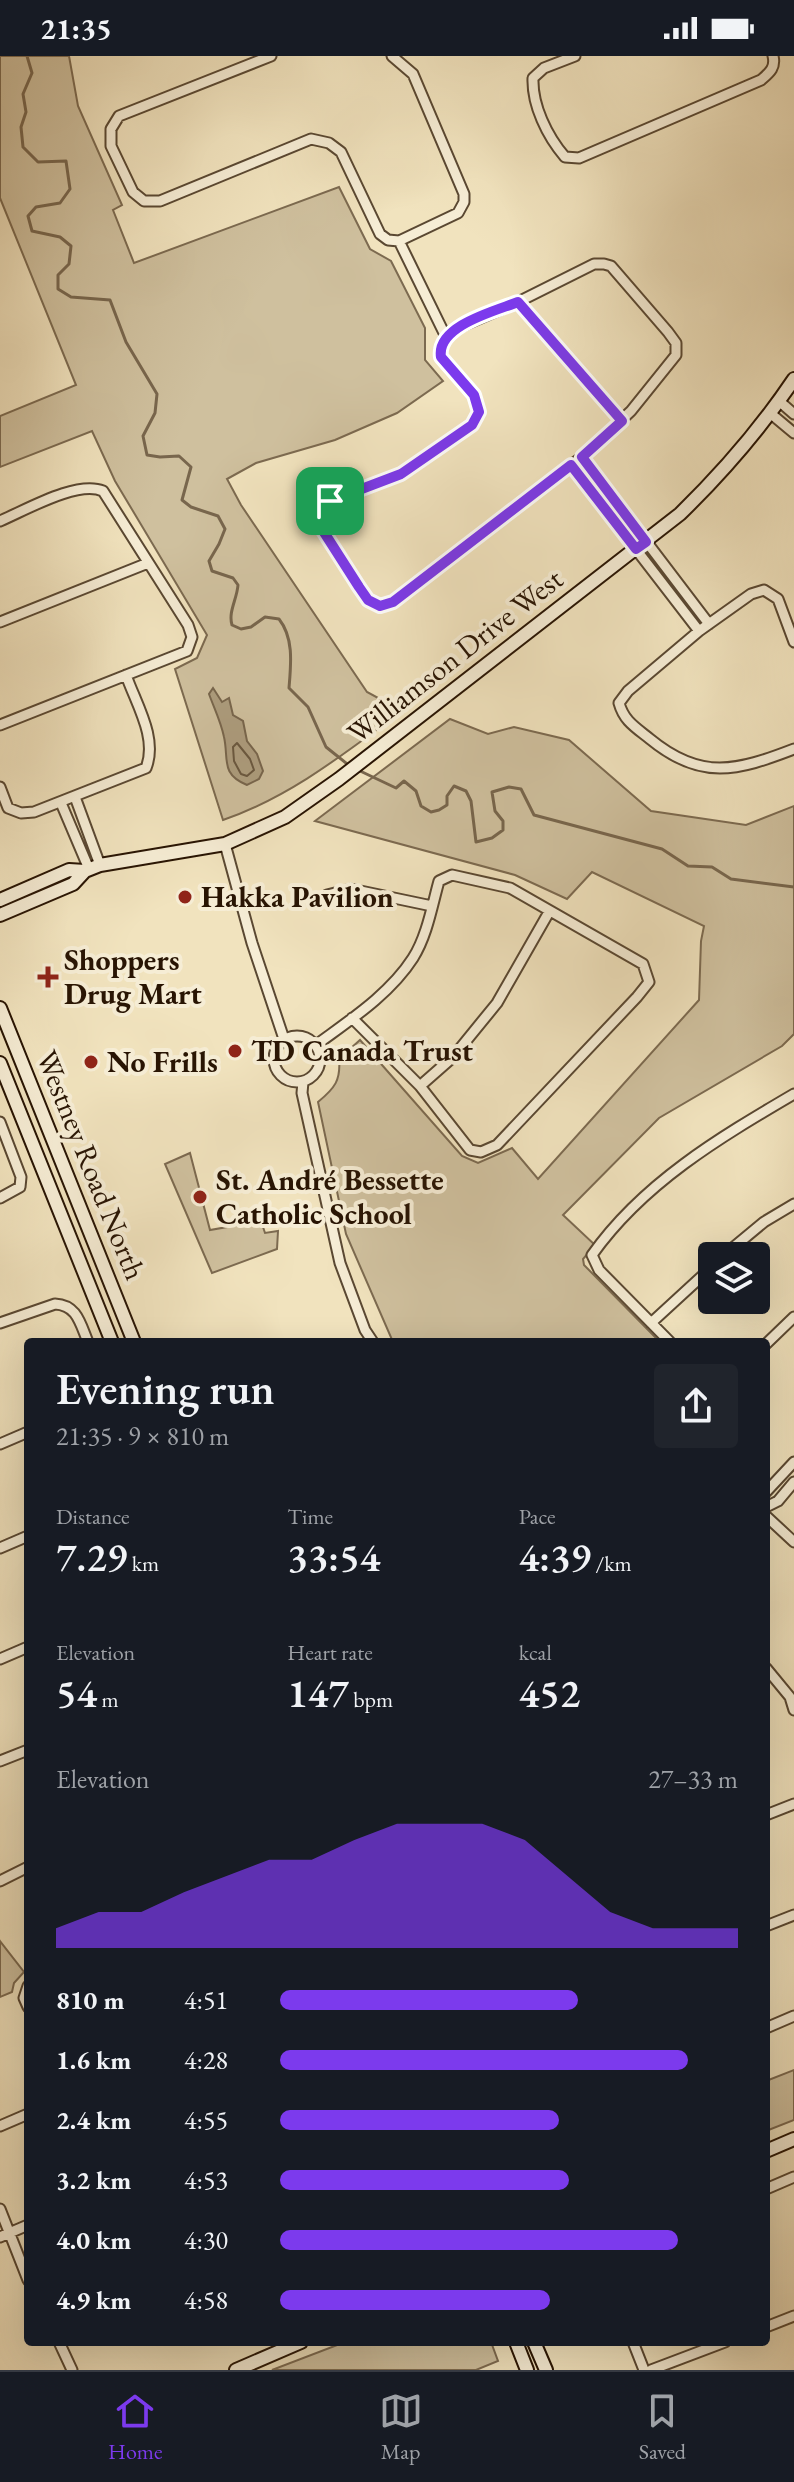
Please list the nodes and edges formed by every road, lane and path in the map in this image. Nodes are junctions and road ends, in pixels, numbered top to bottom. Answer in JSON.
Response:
{"nodes":[{"id":1,"x":271,"y":56,"type":"edge"},
{"id":2,"x":392,"y":56,"type":"edge"},
{"id":3,"x":575,"y":56,"type":"edge"},
{"id":4,"x":773,"y":56,"type":"edge"},
{"id":5,"x":399,"y":241,"type":"junction"},
{"id":6,"x":518,"y":302,"type":"junction"},
{"id":7,"x":446,"y":337,"type":"junction"},
{"id":8,"x":794,"y":379,"type":"edge"},
{"id":9,"x":779,"y":401,"type":"junction"},
{"id":10,"x":770,"y":413,"type":"junction"},
{"id":11,"x":794,"y":414,"type":"edge"},
{"id":12,"x":622,"y":421,"type":"junction"},
{"id":13,"x":794,"y":433,"type":"edge"},
{"id":14,"x":582,"y":457,"type":"junction"},
{"id":15,"x":571,"y":465,"type":"junction"},
{"id":16,"x":0,"y":521,"type":"edge"},
{"id":17,"x":641,"y":546,"type":"junction"},
{"id":18,"x":148,"y":563,"type":"junction"},
{"id":19,"x":0,"y":622,"type":"edge"},
{"id":20,"x":709,"y":624,"type":"junction"},
{"id":21,"x":699,"y":631,"type":"junction"},
{"id":22,"x":794,"y":642,"type":"edge"},
{"id":23,"x":126,"y":675,"type":"junction"},
{"id":24,"x":0,"y":725,"type":"edge"},
{"id":25,"x":794,"y":749,"type":"edge"},
{"id":26,"x":0,"y":787,"type":"edge"},
{"id":27,"x":75,"y":797,"type":"junction"},
{"id":28,"x":61,"y":803,"type":"junction"},
{"id":29,"x":225,"y":844,"type":"junction"},
{"id":30,"x":91,"y":868,"type":"junction"},
{"id":31,"x":327,"y":895,"type":"dead end"},
{"id":32,"x":0,"y":900,"type":"edge"},
{"id":33,"x":432,"y":906,"type":"junction"},
{"id":34,"x":549,"y":912,"type":"junction"},
{"id":35,"x":0,"y":915,"type":"edge"},
{"id":36,"x":0,"y":1008,"type":"edge"},
{"id":37,"x":352,"y":1018,"type":"junction"},
{"id":38,"x":284,"y":1039,"type":"junction"},
{"id":39,"x":316,"y":1045,"type":"junction"},
{"id":40,"x":0,"y":1063,"type":"edge"},
{"id":41,"x":303,"y":1082,"type":"junction"},
{"id":42,"x":420,"y":1086,"type":"junction"},
{"id":43,"x":794,"y":1094,"type":"edge"},
{"id":44,"x":0,"y":1122,"type":"edge"},
{"id":45,"x":0,"y":1198,"type":"edge"},
{"id":46,"x":794,"y":1204,"type":"edge"},
{"id":47,"x":740,"y":1242,"type":"edge"},
{"id":48,"x":698,"y":1280,"type":"edge"},
{"id":49,"x":794,"y":1317,"type":"edge"},
{"id":50,"x":0,"y":1323,"type":"edge"},
{"id":51,"x":651,"y":1323,"type":"junction"},
{"id":52,"x":86,"y":1338,"type":"edge"},
{"id":53,"x":110,"y":1338,"type":"edge"},
{"id":54,"x":132,"y":1338,"type":"edge"},
{"id":55,"x":370,"y":1338,"type":"edge"},
{"id":56,"x":666,"y":1338,"type":"edge"},
{"id":57,"x":770,"y":1340,"type":"edge"},
{"id":58,"x":24,"y":1434,"type":"edge"},
{"id":59,"x":0,"y":1444,"type":"edge"},
{"id":60,"x":794,"y":1462,"type":"edge"},
{"id":61,"x":794,"y":1482,"type":"edge"},
{"id":62,"x":770,"y":1488,"type":"edge"},
{"id":63,"x":770,"y":1505,"type":"edge"},
{"id":64,"x":770,"y":1520,"type":"edge"},
{"id":65,"x":24,"y":1538,"type":"edge"},
{"id":66,"x":794,"y":1542,"type":"edge"},
{"id":67,"x":0,"y":1548,"type":"edge"},
{"id":68,"x":24,"y":1649,"type":"edge"},
{"id":69,"x":0,"y":1659,"type":"edge"},
{"id":70,"x":770,"y":1672,"type":"edge"},
{"id":71,"x":792,"y":1696,"type":"edge"},
{"id":72,"x":794,"y":1710,"type":"edge"},
{"id":73,"x":24,"y":1752,"type":"edge"},
{"id":74,"x":0,"y":1761,"type":"edge"},
{"id":75,"x":794,"y":1804,"type":"edge"},
{"id":76,"x":770,"y":1813,"type":"edge"},
{"id":77,"x":24,"y":1869,"type":"edge"},
{"id":78,"x":0,"y":1881,"type":"edge"},
{"id":79,"x":794,"y":1915,"type":"edge"},
{"id":80,"x":770,"y":1924,"type":"edge"},
{"id":81,"x":794,"y":2016,"type":"edge"},
{"id":82,"x":770,"y":2026,"type":"edge"},
{"id":83,"x":24,"y":2116,"type":"edge"},
{"id":84,"x":0,"y":2126,"type":"edge"},
{"id":85,"x":794,"y":2139,"type":"edge"},
{"id":86,"x":770,"y":2149,"type":"edge"},
{"id":87,"x":794,"y":2177,"type":"edge"},
{"id":88,"x":770,"y":2187,"type":"edge"},
{"id":89,"x":0,"y":2209,"type":"edge"},
{"id":90,"x":24,"y":2227,"type":"edge"},
{"id":91,"x":5,"y":2235,"type":"edge"},
{"id":92,"x":24,"y":2272,"type":"edge"},
{"id":93,"x":794,"y":2316,"type":"edge"},
{"id":94,"x":770,"y":2325,"type":"edge"},
{"id":95,"x":61,"y":2346,"type":"edge"},
{"id":96,"x":292,"y":2346,"type":"edge"},
{"id":97,"x":518,"y":2346,"type":"edge"},
{"id":98,"x":536,"y":2346,"type":"edge"},
{"id":99,"x":635,"y":2346,"type":"edge"},
{"id":100,"x":714,"y":2346,"type":"edge"},
{"id":101,"x":72,"y":2370,"type":"edge"},
{"id":102,"x":236,"y":2370,"type":"edge"},
{"id":103,"x":527,"y":2370,"type":"edge"},
{"id":104,"x":546,"y":2370,"type":"edge"},
{"id":105,"x":644,"y":2370,"type":"edge"},
{"id":106,"x":651,"y":2370,"type":"edge"}],
"edges":[{"from":1,"to":5,"type":"street"},
{"from":2,"to":5,"type":"street"},
{"from":3,"to":4,"type":"street"},
{"from":5,"to":7,"type":"street"},
{"from":6,"to":7,"type":"street"},
{"from":6,"to":12,"type":"street"},
{"from":6,"to":12,"type":"street"},
{"from":7,"to":15,"type":"street"},
{"from":8,"to":9,"type":"street","name":"Williamson Drive West"},
{"from":9,"to":10,"type":"street","name":"Williamson Drive West"},
{"from":9,"to":11,"type":"street"},
{"from":10,"to":13,"type":"street"},
{"from":10,"to":17,"type":"street","name":"Williamson Drive West"},
{"from":12,"to":14,"type":"street"},
{"from":14,"to":15,"type":"street"},
{"from":14,"to":17,"type":"street"},
{"from":15,"to":17,"type":"street"},
{"from":16,"to":18,"type":"street"},
{"from":17,"to":20,"type":"street"},
{"from":17,"to":21,"type":"street"},
{"from":17,"to":29,"type":"street","name":"Williamson Drive West"},
{"from":18,"to":19,"type":"street"},
{"from":18,"to":23,"type":"street"},
{"from":20,"to":21,"type":"street"},
{"from":20,"to":22,"type":"street"},
{"from":21,"to":25,"type":"street"},
{"from":23,"to":24,"type":"street"},
{"from":23,"to":27,"type":"street"},
{"from":26,"to":28,"type":"street"},
{"from":27,"to":28,"type":"street"},
{"from":27,"to":30,"type":"street"},
{"from":28,"to":30,"type":"street"},
{"from":29,"to":30,"type":"street","name":"Williamson Drive West"},
{"from":29,"to":38,"type":"street"},
{"from":30,"to":32,"type":"street","name":"Williamson Drive West"},
{"from":30,"to":35,"type":"street","name":"Williamson Drive West"},
{"from":31,"to":33,"type":"street"},
{"from":33,"to":34,"type":"street"},
{"from":33,"to":37,"type":"street"},
{"from":34,"to":42,"type":"street"},
{"from":34,"to":42,"type":"street"},
{"from":36,"to":54,"type":"street","name":"Westney Road North"},
{"from":37,"to":39,"type":"street"},
{"from":37,"to":42,"type":"street"},
{"from":38,"to":39,"type":"street"},
{"from":38,"to":41,"type":"street"},
{"from":39,"to":41,"type":"street"},
{"from":40,"to":53,"type":"street","name":"Westney Road North"},
{"from":41,"to":55,"type":"street"},
{"from":43,"to":51,"type":"street"},
{"from":44,"to":45,"type":"street"},
{"from":46,"to":47,"type":"street"},
{"from":48,"to":51,"type":"street"},
{"from":49,"to":57,"type":"street"},
{"from":50,"to":52,"type":"street"},
{"from":51,"to":56,"type":"street"},
{"from":58,"to":59,"type":"street"},
{"from":60,"to":62,"type":"street"},
{"from":61,"to":63,"type":"street"},
{"from":64,"to":66,"type":"street"},
{"from":65,"to":67,"type":"street"},
{"from":68,"to":69,"type":"street"},
{"from":70,"to":71,"type":"street"},
{"from":71,"to":72,"type":"street"},
{"from":73,"to":74,"type":"street"},
{"from":75,"to":76,"type":"street"},
{"from":77,"to":78,"type":"street"},
{"from":79,"to":80,"type":"street"},
{"from":81,"to":82,"type":"street"},
{"from":83,"to":84,"type":"street"},
{"from":85,"to":86,"type":"street"},
{"from":87,"to":88,"type":"street"},
{"from":89,"to":91,"type":"street"},
{"from":90,"to":91,"type":"street"},
{"from":91,"to":92,"type":"street"},
{"from":93,"to":94,"type":"street"},
{"from":95,"to":101,"type":"street"},
{"from":96,"to":102,"type":"street"},
{"from":97,"to":103,"type":"street"},
{"from":98,"to":104,"type":"street"},
{"from":99,"to":105,"type":"street"},
{"from":100,"to":106,"type":"street"}]}
